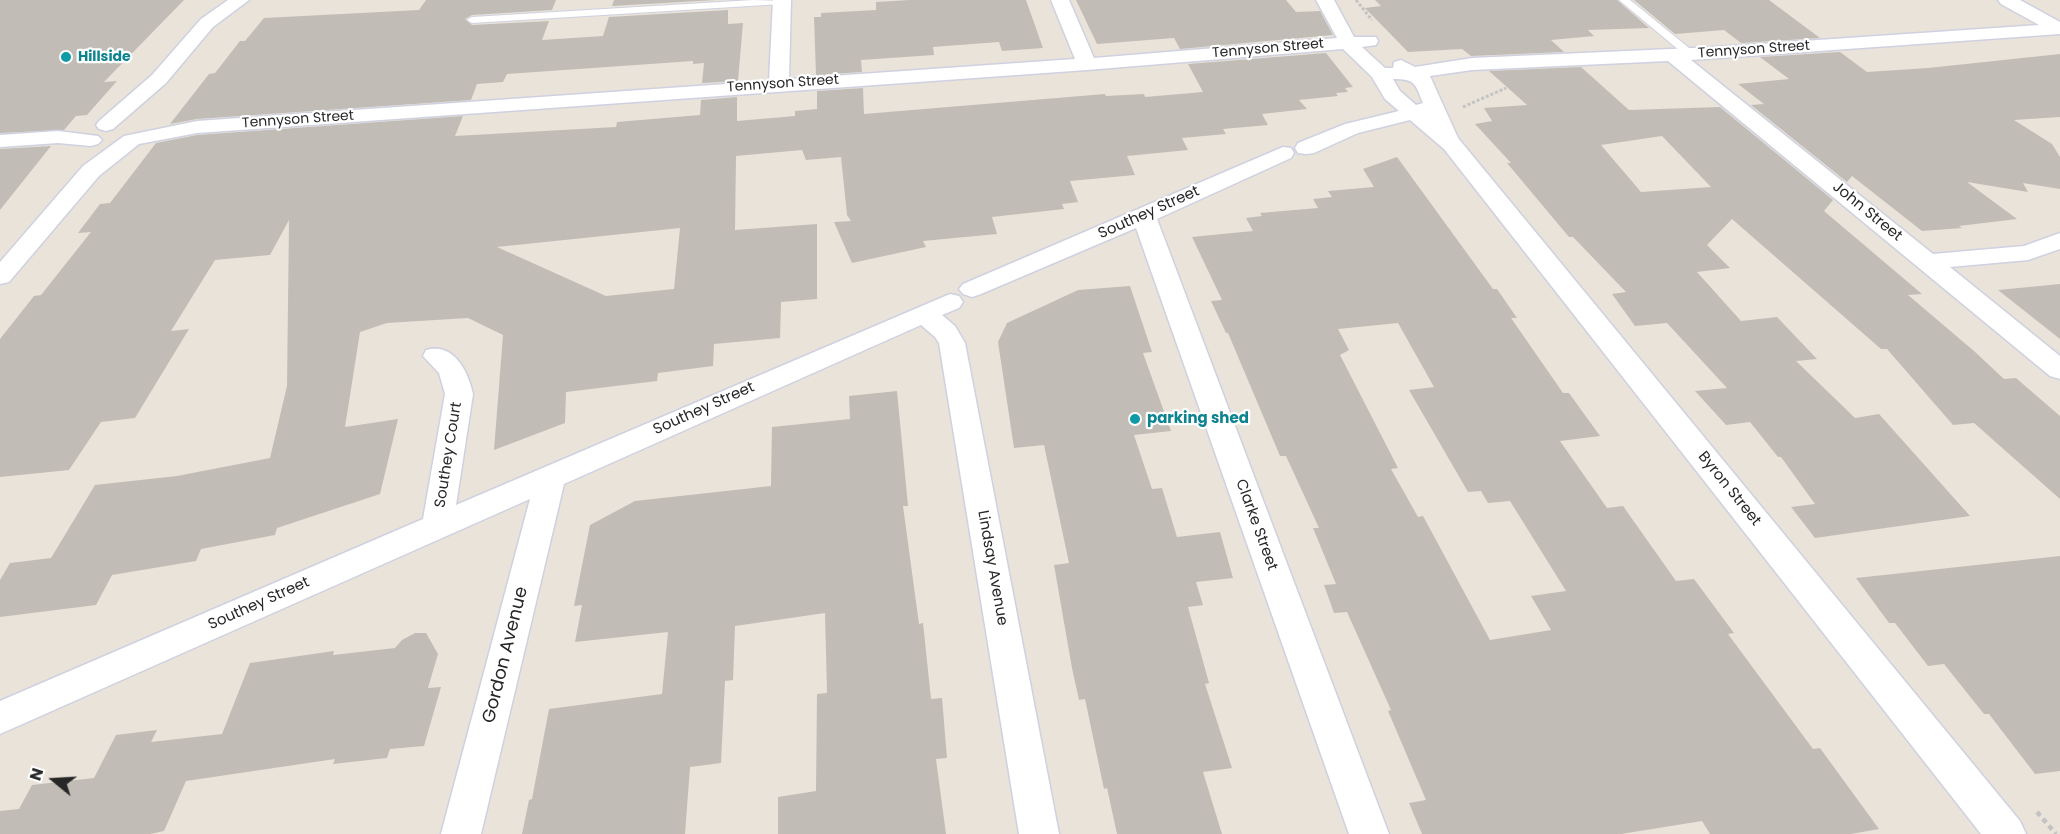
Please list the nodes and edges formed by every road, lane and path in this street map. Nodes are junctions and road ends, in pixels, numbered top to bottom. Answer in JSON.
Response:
{"nodes":[{"id":1,"x":240,"y":0,"type":"edge"},
{"id":2,"x":1060,"y":0,"type":"edge"},
{"id":3,"x":1325,"y":0,"type":"edge"},
{"id":4,"x":1330,"y":0,"type":"edge"},
{"id":5,"x":1624,"y":0,"type":"edge"},
{"id":6,"x":2007,"y":0,"type":"edge"},
{"id":7,"x":782,"y":1,"type":"edge"},
{"id":8,"x":472,"y":20,"type":"dead end"},
{"id":9,"x":2060,"y":29,"type":"edge"},
{"id":10,"x":1369,"y":41,"type":"junction"},
{"id":11,"x":1349,"y":43,"type":"junction"},
{"id":12,"x":1681,"y":55,"type":"junction"},
{"id":13,"x":1087,"y":64,"type":"junction"},
{"id":14,"x":1413,"y":73,"type":"junction"},
{"id":15,"x":1380,"y":74,"type":"junction"},
{"id":16,"x":159,"y":79,"type":"junction"},
{"id":17,"x":779,"y":84,"type":"junction"},
{"id":18,"x":1434,"y":106,"type":"junction"},
{"id":19,"x":1412,"y":113,"type":"junction"},
{"id":20,"x":141,"y":127,"type":"junction"},
{"id":21,"x":98,"y":134,"type":"junction"},
{"id":22,"x":0,"y":141,"type":"edge"},
{"id":23,"x":1452,"y":144,"type":"junction"},
{"id":24,"x":1306,"y":148,"type":"joint"},
{"id":25,"x":1283,"y":153,"type":"joint"},
{"id":26,"x":91,"y":171,"type":"junction"},
{"id":27,"x":1144,"y":216,"type":"junction"},
{"id":28,"x":2060,"y":240,"type":"edge"},
{"id":29,"x":1929,"y":262,"type":"junction"},
{"id":30,"x":0,"y":277,"type":"edge"},
{"id":31,"x":949,"y":301,"type":"junction"},
{"id":32,"x":436,"y":356,"type":"dead end"},
{"id":33,"x":2060,"y":370,"type":"edge"},
{"id":34,"x":551,"y":476,"type":"junction"},
{"id":35,"x":437,"y":526,"type":"junction"},
{"id":36,"x":0,"y":718,"type":"edge"},
{"id":37,"x":461,"y":834,"type":"edge"},
{"id":38,"x":1039,"y":834,"type":"edge"},
{"id":39,"x":1369,"y":834,"type":"edge"},
{"id":40,"x":2006,"y":834,"type":"edge"}],
"edges":[{"from":1,"to":16,"type":"street"},
{"from":2,"to":13,"type":"street"},
{"from":3,"to":11,"type":"street","name":"Byron Street"},
{"from":4,"to":10,"type":"street","name":"Byron Street"},
{"from":5,"to":12,"type":"lane"},
{"from":6,"to":9,"type":"street"},
{"from":7,"to":8,"type":"lane"},
{"from":7,"to":17,"type":"street"},
{"from":9,"to":12,"type":"street","name":"Tennyson Street"},
{"from":10,"to":11,"type":"street","name":"Tennyson Street"},
{"from":10,"to":14,"type":"street","name":"Byron Street"},
{"from":11,"to":13,"type":"street","name":"Tennyson Street"},
{"from":11,"to":15,"type":"street","name":"Byron Street"},
{"from":12,"to":14,"type":"street","name":"Tennyson Street"},
{"from":12,"to":29,"type":"street","name":"John Street"},
{"from":13,"to":17,"type":"street","name":"Tennyson Street"},
{"from":14,"to":15,"type":"street","name":"Tennyson Street"},
{"from":14,"to":18,"type":"street","name":"Byron Street"},
{"from":15,"to":19,"type":"street","name":"Byron Street"},
{"from":16,"to":20,"type":"street"},
{"from":16,"to":21,"type":"street"},
{"from":17,"to":20,"type":"street","name":"Tennyson Street"},
{"from":18,"to":19,"type":"street","name":"Southey Street"},
{"from":18,"to":23,"type":"street","name":"Byron Street"},
{"from":19,"to":23,"type":"street","name":"Byron Street"},
{"from":19,"to":24,"type":"street","name":"Southey Street"},
{"from":20,"to":21,"type":"street","name":"Tennyson Street"},
{"from":20,"to":26,"type":"street"},
{"from":21,"to":22,"type":"street"},
{"from":21,"to":26,"type":"street"},
{"from":23,"to":40,"type":"street","name":"Byron Street"},
{"from":24,"to":25,"type":"lane","name":"Southey Street"},
{"from":25,"to":27,"type":"street","name":"Southey Street"},
{"from":26,"to":30,"type":"street"},
{"from":27,"to":31,"type":"street","name":"Southey Street"},
{"from":27,"to":39,"type":"street","name":"Clarke Street"},
{"from":28,"to":29,"type":"street"},
{"from":29,"to":33,"type":"street","name":"John Street"},
{"from":31,"to":34,"type":"street","name":"Southey Street"},
{"from":31,"to":38,"type":"street","name":"Lindsay Avenue"},
{"from":32,"to":35,"type":"street","name":"Southey Court"},
{"from":34,"to":35,"type":"street","name":"Southey Street"},
{"from":34,"to":37,"type":"street","name":"Gordon Avenue"},
{"from":35,"to":36,"type":"street","name":"Southey Street"}]}
